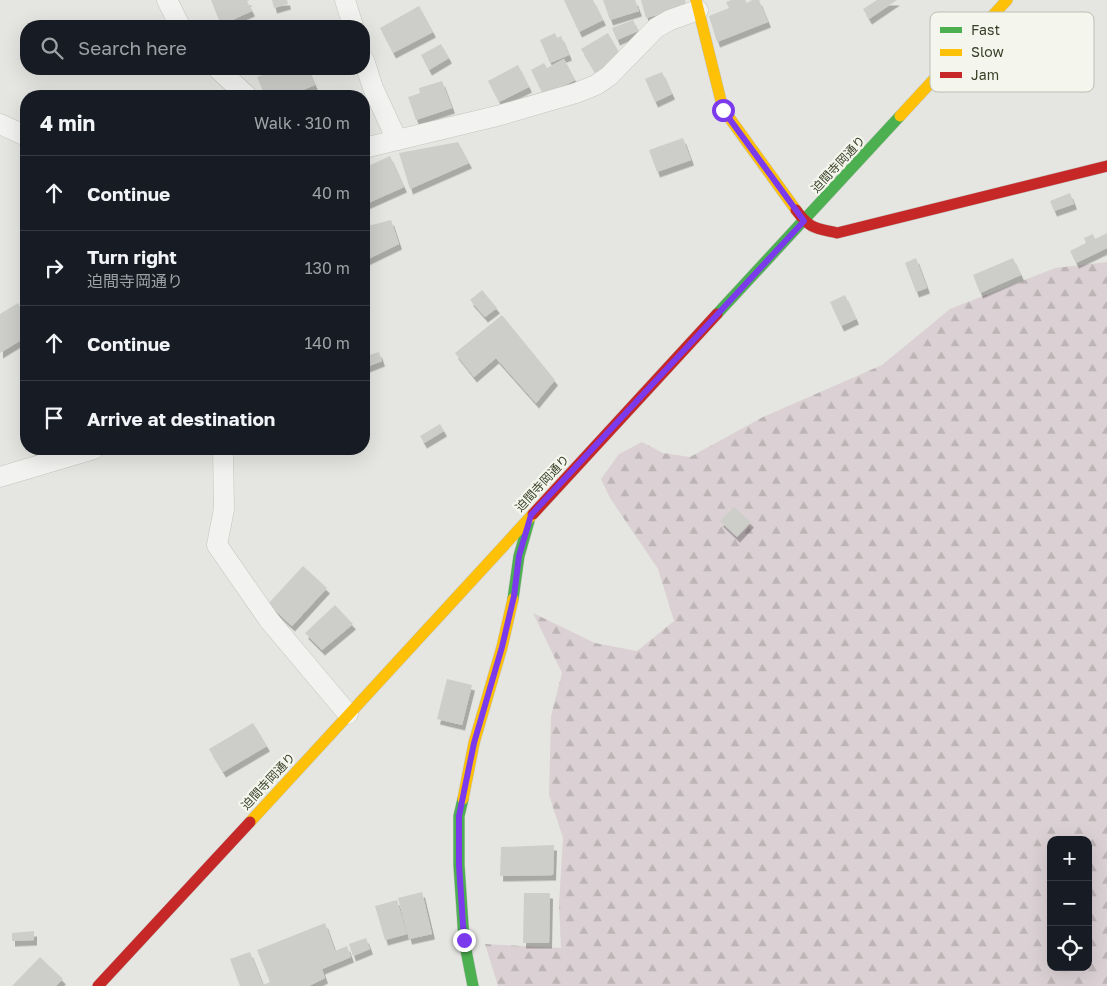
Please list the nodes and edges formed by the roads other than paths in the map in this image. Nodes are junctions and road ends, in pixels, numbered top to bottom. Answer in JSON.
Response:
{"nodes":[{"id":1,"x":167,"y":0,"type":"edge"},
{"id":2,"x":345,"y":0,"type":"edge"},
{"id":3,"x":1007,"y":0,"type":"edge"},
{"id":4,"x":697,"y":5,"type":"edge"},
{"id":5,"x":996,"y":12,"type":"edge"},
{"id":6,"x":177,"y":20,"type":"edge"},
{"id":7,"x":351,"y":20,"type":"edge"},
{"id":8,"x":224,"y":75,"type":"edge"},
{"id":9,"x":369,"y":75,"type":"edge"},
{"id":10,"x":930,"y":84,"type":"edge"},
{"id":11,"x":241,"y":90,"type":"edge"},
{"id":12,"x":0,"y":124,"type":"edge"},
{"id":13,"x":20,"y":133,"type":"edge"},
{"id":14,"x":397,"y":140,"type":"junction"},
{"id":15,"x":370,"y":147,"type":"edge"},
{"id":16,"x":1107,"y":166,"type":"edge"},
{"id":17,"x":804,"y":221,"type":"junction"},
{"id":18,"x":74,"y":455,"type":"edge"},
{"id":19,"x":223,"y":455,"type":"edge"},
{"id":20,"x":0,"y":477,"type":"edge"},
{"id":21,"x":531,"y":515,"type":"junction"},
{"id":22,"x":348,"y":714,"type":"junction"},
{"id":23,"x":98,"y":986,"type":"edge"},
{"id":24,"x":473,"y":986,"type":"edge"}],
"edges":[{"from":1,"to":6,"type":"street"},
{"from":2,"to":7,"type":"street"},
{"from":3,"to":5,"type":"street","name":"迫間寺岡通り"},
{"from":4,"to":14,"type":"street"},
{"from":4,"to":17,"type":"street"},
{"from":8,"to":11,"type":"street"},
{"from":9,"to":14,"type":"street"},
{"from":10,"to":17,"type":"street","name":"迫間寺岡通り"},
{"from":12,"to":13,"type":"street"},
{"from":14,"to":15,"type":"street"},
{"from":16,"to":17,"type":"street"},
{"from":17,"to":21,"type":"street","name":"迫間寺岡通り"},
{"from":18,"to":20,"type":"street"},
{"from":19,"to":22,"type":"street"},
{"from":21,"to":22,"type":"street","name":"迫間寺岡通り"},
{"from":21,"to":24,"type":"street"},
{"from":22,"to":23,"type":"street","name":"迫間寺岡通り"}]}
